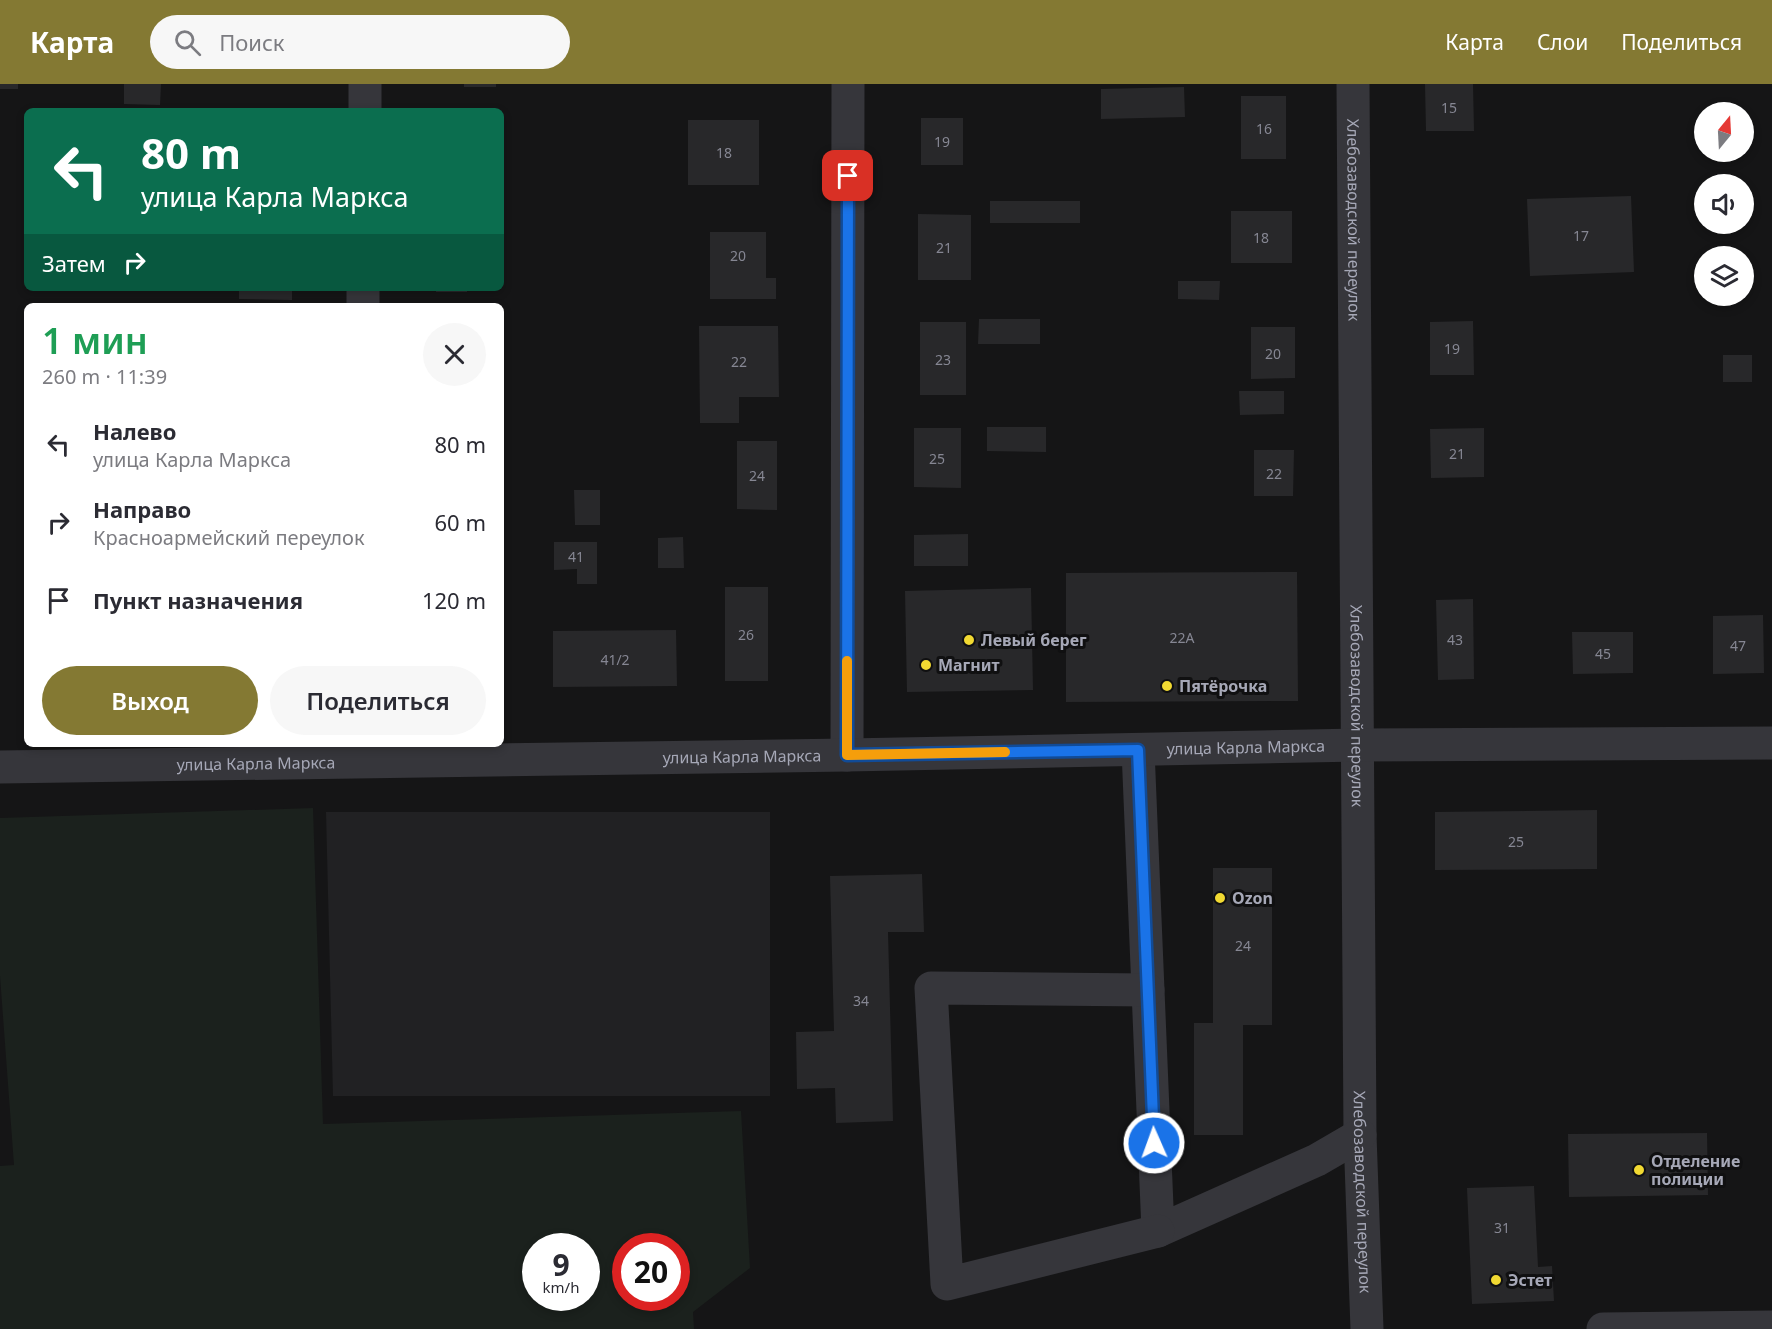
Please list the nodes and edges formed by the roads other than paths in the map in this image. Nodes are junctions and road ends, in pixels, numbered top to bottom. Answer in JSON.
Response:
{"nodes":[{"id":1,"x":365,"y":84,"type":"edge"},
{"id":2,"x":848,"y":84,"type":"edge"},
{"id":3,"x":1353,"y":84,"type":"edge"},
{"id":4,"x":365,"y":108,"type":"edge"},
{"id":5,"x":1772,"y":743,"type":"edge"},
{"id":6,"x":1358,"y":745,"type":"junction"},
{"id":7,"x":1138,"y":750,"type":"junction"},
{"id":8,"x":358,"y":753,"type":"edge"},
{"id":9,"x":847,"y":755,"type":"junction"},
{"id":10,"x":0,"y":767,"type":"edge"},
{"id":11,"x":1148,"y":990,"type":"junction"},
{"id":12,"x":1360,"y":1135,"type":"junction"},
{"id":13,"x":1158,"y":1230,"type":"junction"},
{"id":14,"x":1772,"y":1327,"type":"edge"},
{"id":15,"x":1367,"y":1329,"type":"edge"},
{"id":16,"x":1603,"y":1329,"type":"edge"}],
"edges":[{"from":1,"to":4,"type":"street"},
{"from":2,"to":9,"type":"street"},
{"from":3,"to":6,"type":"street","name":"Хлебозаводской переулок"},
{"from":5,"to":6,"type":"street","name":"улица Карла Маркса"},
{"from":6,"to":7,"type":"street","name":"улица Карла Маркса"},
{"from":6,"to":12,"type":"street","name":"Хлебозаводской переулок"},
{"from":7,"to":9,"type":"street","name":"улица Карла Маркса"},
{"from":7,"to":11,"type":"street"},
{"from":8,"to":9,"type":"street","name":"улица Карла Маркса"},
{"from":8,"to":10,"type":"street","name":"улица Карла Маркса"},
{"from":11,"to":13,"type":"street"},
{"from":11,"to":13,"type":"street"},
{"from":12,"to":13,"type":"street"},
{"from":12,"to":15,"type":"street","name":"Хлебозаводской переулок"},
{"from":14,"to":16,"type":"street"}]}
